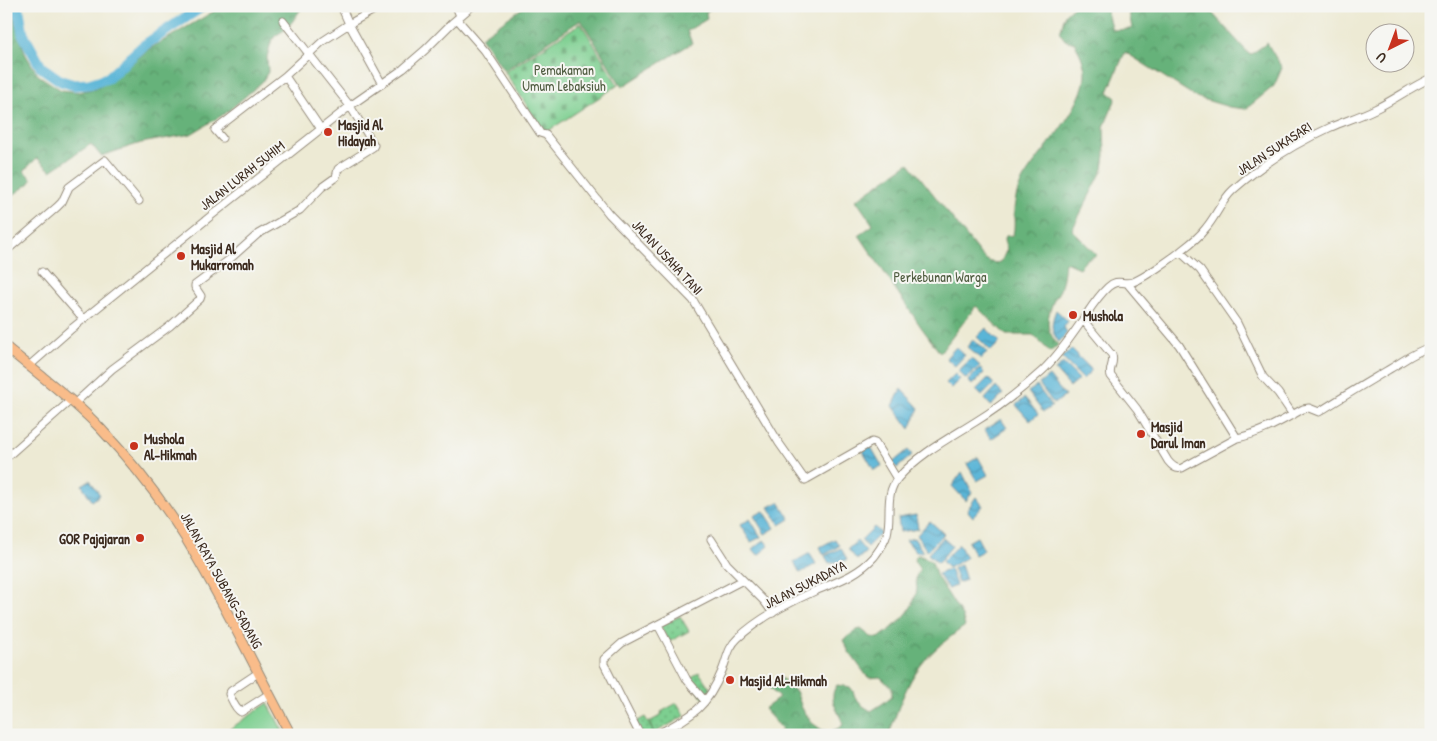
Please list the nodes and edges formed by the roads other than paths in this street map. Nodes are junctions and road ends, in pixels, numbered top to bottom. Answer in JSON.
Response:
{"nodes":[{"id":1,"x":341,"y":6,"type":"edge"},
{"id":2,"x":381,"y":6,"type":"edge"},
{"id":3,"x":456,"y":6,"type":"edge"},
{"id":4,"x":472,"y":6,"type":"edge"},
{"id":5,"x":459,"y":17,"type":"junction"},
{"id":6,"x":283,"y":21,"type":"dead end"},
{"id":7,"x":349,"y":24,"type":"junction"},
{"id":8,"x":309,"y":54,"type":"junction"},
{"id":9,"x":285,"y":76,"type":"junction"},
{"id":10,"x":1431,"y":78,"type":"edge"},
{"id":11,"x":382,"y":84,"type":"junction"},
{"id":12,"x":350,"y":106,"type":"junction"},
{"id":13,"x":321,"y":129,"type":"junction"},
{"id":14,"x":222,"y":138,"type":"dead end"},
{"id":15,"x":139,"y":201,"type":"dead end"},
{"id":16,"x":6,"y":252,"type":"edge"},
{"id":17,"x":1180,"y":252,"type":"junction"},
{"id":18,"x":42,"y":272,"type":"dead end"},
{"id":19,"x":1128,"y":283,"type":"junction"},
{"id":20,"x":83,"y":319,"type":"junction"},
{"id":21,"x":1083,"y":320,"type":"junction"},
{"id":22,"x":6,"y":347,"type":"edge"},
{"id":23,"x":1431,"y":347,"type":"edge"},
{"id":24,"x":29,"y":366,"type":"junction"},
{"id":25,"x":72,"y":402,"type":"junction"},
{"id":26,"x":1293,"y":414,"type":"junction"},
{"id":27,"x":1237,"y":438,"type":"junction"},
{"id":28,"x":6,"y":458,"type":"edge"},
{"id":29,"x":897,"y":479,"type":"junction"},
{"id":30,"x":711,"y":539,"type":"dead end"},
{"id":31,"x":743,"y":580,"type":"junction"},
{"id":32,"x":773,"y":612,"type":"junction"},
{"id":33,"x":658,"y":625,"type":"junction"},
{"id":34,"x":258,"y":673,"type":"junction"},
{"id":35,"x":269,"y":694,"type":"junction"},
{"id":36,"x":706,"y":701,"type":"junction"},
{"id":37,"x":291,"y":735,"type":"edge"},
{"id":38,"x":640,"y":735,"type":"edge"},
{"id":39,"x":656,"y":735,"type":"edge"}],
"edges":[{"from":1,"to":7,"type":"street"},
{"from":2,"to":7,"type":"street"},
{"from":3,"to":5,"type":"street","name":"JALAN USAHA TANI"},
{"from":4,"to":5,"type":"street","name":"JALAN LURAH SUHIM"},
{"from":5,"to":11,"type":"street","name":"JALAN LURAH SUHIM"},
{"from":5,"to":29,"type":"street","name":"JALAN USAHA TANI"},
{"from":6,"to":8,"type":"street"},
{"from":7,"to":8,"type":"street"},
{"from":7,"to":11,"type":"street"},
{"from":8,"to":9,"type":"street"},
{"from":8,"to":12,"type":"street"},
{"from":9,"to":13,"type":"street"},
{"from":9,"to":14,"type":"street"},
{"from":10,"to":17,"type":"street","name":"JALAN SUKASARI"},
{"from":11,"to":12,"type":"street","name":"JALAN LURAH SUHIM"},
{"from":12,"to":13,"type":"street","name":"JALAN LURAH SUHIM"},
{"from":12,"to":25,"type":"street"},
{"from":13,"to":20,"type":"street","name":"JALAN LURAH SUHIM"},
{"from":15,"to":16,"type":"street"},
{"from":17,"to":19,"type":"street","name":"JALAN SUKASARI"},
{"from":17,"to":26,"type":"street"},
{"from":18,"to":20,"type":"street"},
{"from":19,"to":21,"type":"street","name":"JALAN SUKADAYA"},
{"from":19,"to":27,"type":"street"},
{"from":20,"to":24,"type":"street","name":"JALAN LURAH SUHIM"},
{"from":21,"to":27,"type":"street"},
{"from":21,"to":29,"type":"street","name":"JALAN SUKADAYA"},
{"from":22,"to":24,"type":"main road","name":"JALAN RAYA SUBANG-SADANG"},
{"from":23,"to":26,"type":"street"},
{"from":24,"to":25,"type":"main road","name":"JALAN RAYA SUBANG-SADANG"},
{"from":25,"to":28,"type":"street"},
{"from":25,"to":34,"type":"main road","name":"JALAN RAYA SUBANG-SADANG"},
{"from":26,"to":27,"type":"street"},
{"from":29,"to":32,"type":"street","name":"JALAN SUKADAYA"},
{"from":30,"to":31,"type":"street"},
{"from":31,"to":32,"type":"street"},
{"from":31,"to":33,"type":"street"},
{"from":32,"to":36,"type":"street","name":"JALAN SUKADAYA"},
{"from":33,"to":36,"type":"street"},
{"from":33,"to":38,"type":"street"},
{"from":34,"to":35,"type":"main road","name":"JALAN RAYA SUBANG-SADANG"},
{"from":34,"to":35,"type":"street"},
{"from":35,"to":37,"type":"main road","name":"JALAN RAYA SUBANG-SADANG"},
{"from":36,"to":39,"type":"street","name":"JALAN SUKADAYA"}]}
